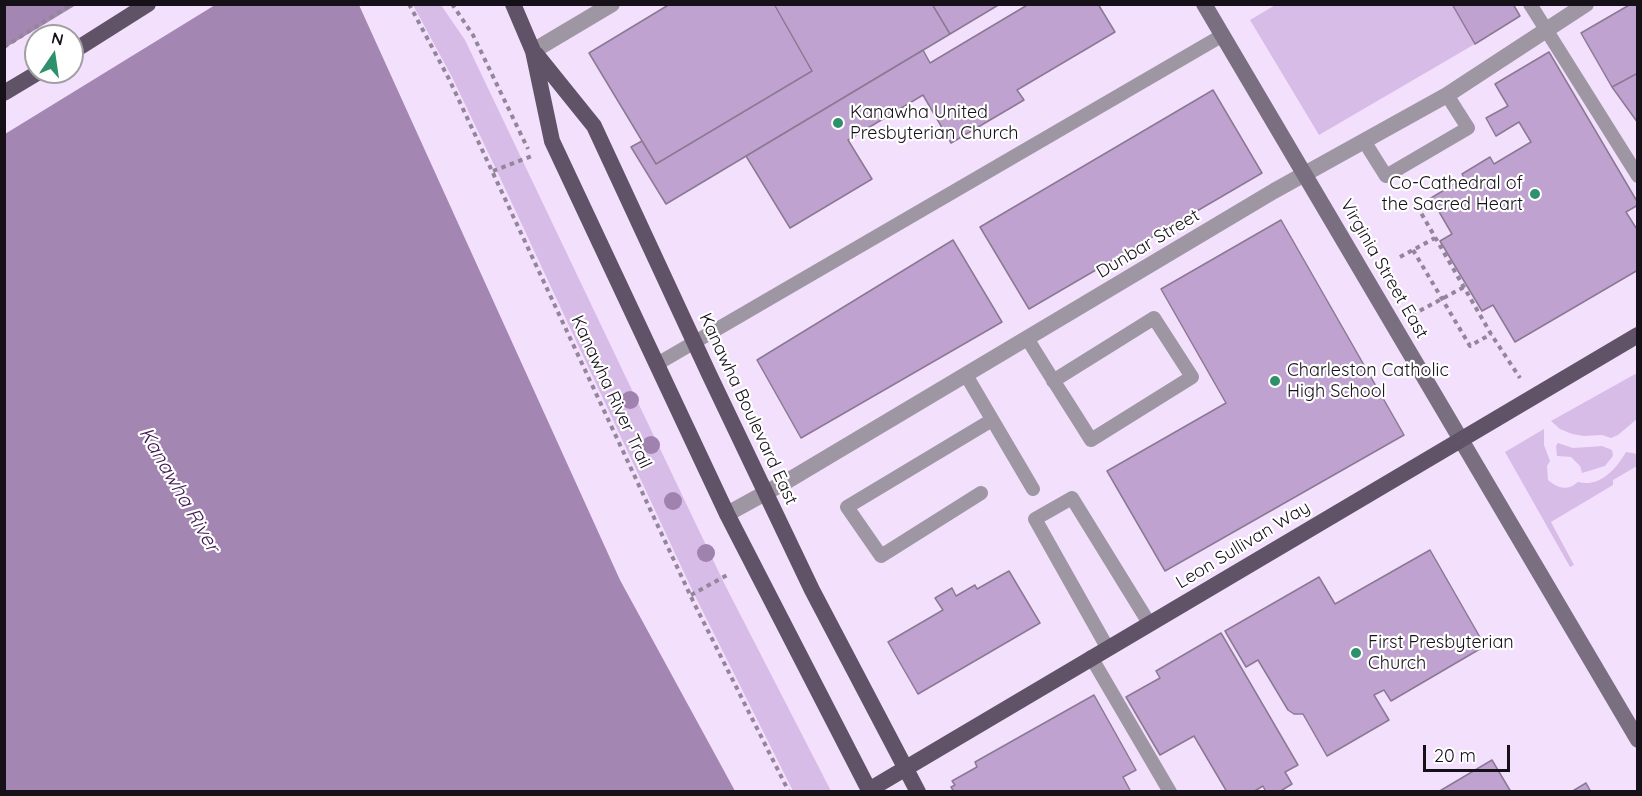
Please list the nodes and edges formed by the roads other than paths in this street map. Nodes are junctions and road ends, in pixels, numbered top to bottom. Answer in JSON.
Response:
{"nodes":[{"id":1,"x":148,"y":4,"type":"edge"},
{"id":2,"x":612,"y":4,"type":"edge"},
{"id":3,"x":1204,"y":4,"type":"edge"},
{"id":4,"x":1530,"y":4,"type":"edge"},
{"id":5,"x":1586,"y":4,"type":"edge"},
{"id":6,"x":512,"y":7,"type":"edge"},
{"id":7,"x":1546,"y":30,"type":"junction"},
{"id":8,"x":1222,"y":35,"type":"junction"},
{"id":9,"x":84,"y":44,"type":"edge"},
{"id":10,"x":533,"y":51,"type":"junction"},
{"id":11,"x":24,"y":81,"type":"edge"},
{"id":12,"x":4,"y":93,"type":"edge"},
{"id":13,"x":1447,"y":95,"type":"junction"},
{"id":14,"x":1364,"y":141,"type":"junction"},
{"id":15,"x":1306,"y":174,"type":"junction"},
{"id":16,"x":1638,"y":176,"type":"edge"},
{"id":17,"x":1638,"y":335,"type":"edge"},
{"id":18,"x":1027,"y":338,"type":"junction"},
{"id":19,"x":694,"y":342,"type":"junction"},
{"id":20,"x":657,"y":364,"type":"junction"},
{"id":21,"x":966,"y":375,"type":"junction"},
{"id":22,"x":1053,"y":381,"type":"junction"},
{"id":23,"x":992,"y":420,"type":"junction"},
{"id":24,"x":1459,"y":439,"type":"junction"},
{"id":25,"x":1033,"y":489,"type":"dead end"},
{"id":26,"x":766,"y":493,"type":"junction"},
{"id":27,"x":981,"y":494,"type":"dead end"},
{"id":28,"x":727,"y":514,"type":"junction"},
{"id":29,"x":1149,"y":623,"type":"junction"},
{"id":30,"x":1107,"y":647,"type":"junction"},
{"id":31,"x":1091,"y":657,"type":"junction"},
{"id":32,"x":1638,"y":740,"type":"edge"},
{"id":33,"x":905,"y":768,"type":"junction"},
{"id":34,"x":869,"y":791,"type":"edge"},
{"id":35,"x":918,"y":792,"type":"edge"},
{"id":36,"x":1170,"y":792,"type":"edge"}],
"edges":[{"from":1,"to":9,"type":"main road"},
{"from":2,"to":10,"type":"street"},
{"from":3,"to":8,"type":"main road","name":"Virginia Street East"},
{"from":4,"to":7,"type":"lane"},
{"from":5,"to":7,"type":"street","name":"Dunbar Street"},
{"from":6,"to":10,"type":"main road","name":"Kanawha Boulevard East"},
{"from":7,"to":13,"type":"street","name":"Dunbar Street"},
{"from":7,"to":16,"type":"lane"},
{"from":8,"to":15,"type":"main road","name":"Virginia Street East"},
{"from":8,"to":19,"type":"lane"},
{"from":10,"to":19,"type":"main road","name":"Kanawha Boulevard East"},
{"from":10,"to":20,"type":"main road","name":"Kanawha Boulevard East"},
{"from":11,"to":12,"type":"main road"},
{"from":13,"to":14,"type":"street","name":"Dunbar Street"},
{"from":13,"to":14,"type":"lane"},
{"from":14,"to":15,"type":"street","name":"Dunbar Street"},
{"from":15,"to":18,"type":"street","name":"Dunbar Street"},
{"from":15,"to":24,"type":"main road","name":"Virginia Street East"},
{"from":17,"to":24,"type":"main road","name":"Leon Sullivan Way"},
{"from":18,"to":21,"type":"street","name":"Dunbar Street"},
{"from":18,"to":22,"type":"lane"},
{"from":19,"to":20,"type":"lane"},
{"from":19,"to":26,"type":"main road","name":"Kanawha Boulevard East"},
{"from":20,"to":28,"type":"main road","name":"Kanawha Boulevard East"},
{"from":21,"to":23,"type":"lane"},
{"from":21,"to":26,"type":"street","name":"Dunbar Street"},
{"from":22,"to":22,"type":"lane"},
{"from":23,"to":25,"type":"lane"},
{"from":23,"to":27,"type":"lane"},
{"from":24,"to":29,"type":"main road","name":"Leon Sullivan Way"},
{"from":24,"to":32,"type":"main road","name":"Virginia Street East"},
{"from":26,"to":28,"type":"street","name":"Dunbar Street"},
{"from":26,"to":33,"type":"main road","name":"Kanawha Boulevard East"},
{"from":28,"to":34,"type":"main road","name":"Kanawha Boulevard East"},
{"from":29,"to":30,"type":"main road","name":"Leon Sullivan Way"},
{"from":29,"to":30,"type":"lane"},
{"from":30,"to":31,"type":"main road","name":"Leon Sullivan Way"},
{"from":31,"to":33,"type":"main road","name":"Leon Sullivan Way"},
{"from":31,"to":36,"type":"lane"},
{"from":33,"to":34,"type":"main road","name":"Leon Sullivan Way"},
{"from":33,"to":35,"type":"main road","name":"Kanawha Boulevard East"}]}
